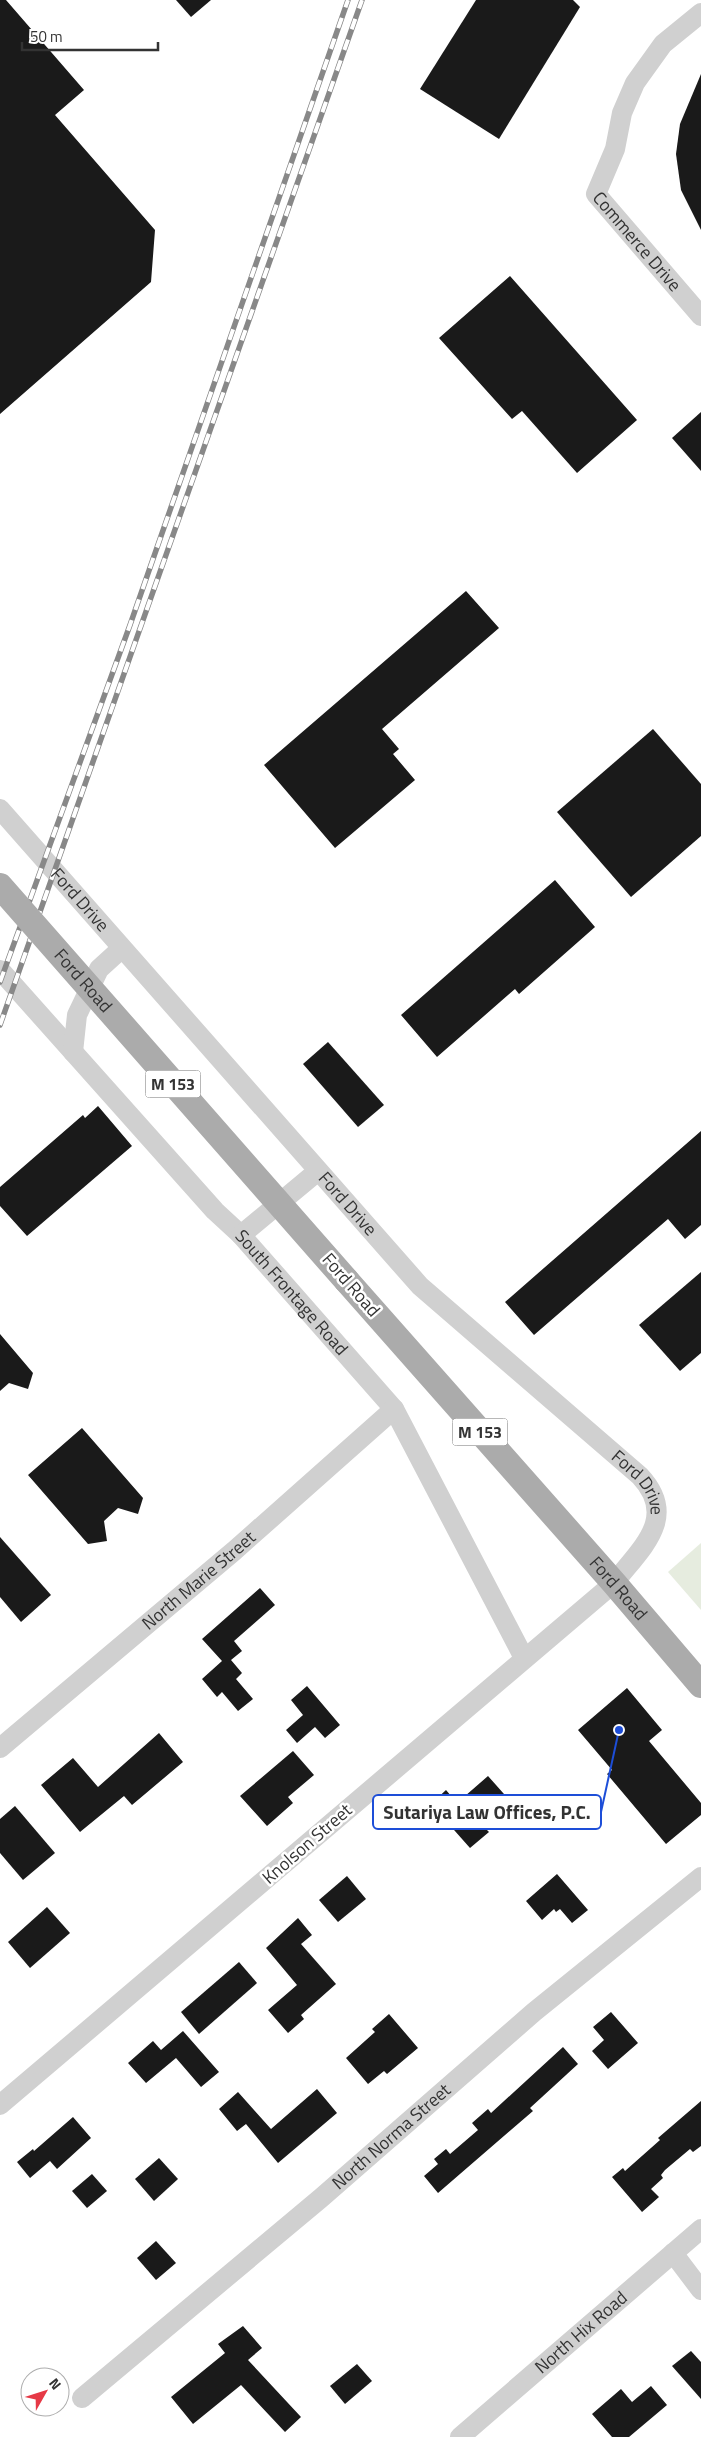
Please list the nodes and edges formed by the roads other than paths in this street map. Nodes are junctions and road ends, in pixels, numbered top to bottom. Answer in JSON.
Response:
{"nodes":[{"id":1,"x":701,"y":13,"type":"edge"},
{"id":2,"x":701,"y":316,"type":"edge"},
{"id":3,"x":0,"y":809,"type":"edge"},
{"id":4,"x":0,"y":886,"type":"edge"},
{"id":5,"x":121,"y":950,"type":"junction"},
{"id":6,"x":0,"y":970,"type":"edge"},
{"id":7,"x":73,"y":1052,"type":"junction"},
{"id":8,"x":318,"y":1171,"type":"junction"},
{"id":9,"x":241,"y":1235,"type":"junction"},
{"id":10,"x":394,"y":1409,"type":"junction"},
{"id":11,"x":614,"y":1583,"type":"junction"},
{"id":12,"x":524,"y":1658,"type":"junction"},
{"id":13,"x":701,"y":1685,"type":"edge"},
{"id":14,"x":0,"y":1748,"type":"edge"},
{"id":15,"x":701,"y":1876,"type":"edge"},
{"id":16,"x":0,"y":2105,"type":"edge"},
{"id":17,"x":701,"y":2229,"type":"edge"},
{"id":18,"x":673,"y":2253,"type":"junction"},
{"id":19,"x":701,"y":2290,"type":"edge"},
{"id":20,"x":82,"y":2398,"type":"dead end"},
{"id":21,"x":460,"y":2437,"type":"edge"}],
"edges":[{"from":1,"to":2,"type":"street","name":"Commerce Drive"},
{"from":3,"to":5,"type":"street","name":"Ford Drive"},
{"from":4,"to":11,"type":"main road","name":"Ford Road","number":"M 153","bridge":true},
{"from":5,"to":7,"type":"street"},
{"from":5,"to":8,"type":"street","name":"Ford Drive"},
{"from":6,"to":7,"type":"street","name":"South Frontage Road"},
{"from":7,"to":9,"type":"street","name":"South Frontage Road"},
{"from":8,"to":9,"type":"street"},
{"from":8,"to":11,"type":"street","name":"Ford Drive"},
{"from":9,"to":10,"type":"street","name":"South Frontage Road"},
{"from":10,"to":12,"type":"street","name":"South Frontage Road"},
{"from":10,"to":14,"type":"street","name":"North Marie Street"},
{"from":11,"to":12,"type":"street","name":"Knolson Street"},
{"from":11,"to":13,"type":"main road","name":"Ford Road","number":"M 153"},
{"from":12,"to":16,"type":"street","name":"Knolson Street"},
{"from":15,"to":20,"type":"street","name":"North Norma Street"},
{"from":17,"to":18,"type":"street","name":"North Hix Road"},
{"from":18,"to":19,"type":"street"},
{"from":18,"to":21,"type":"street","name":"North Hix Road"}]}
